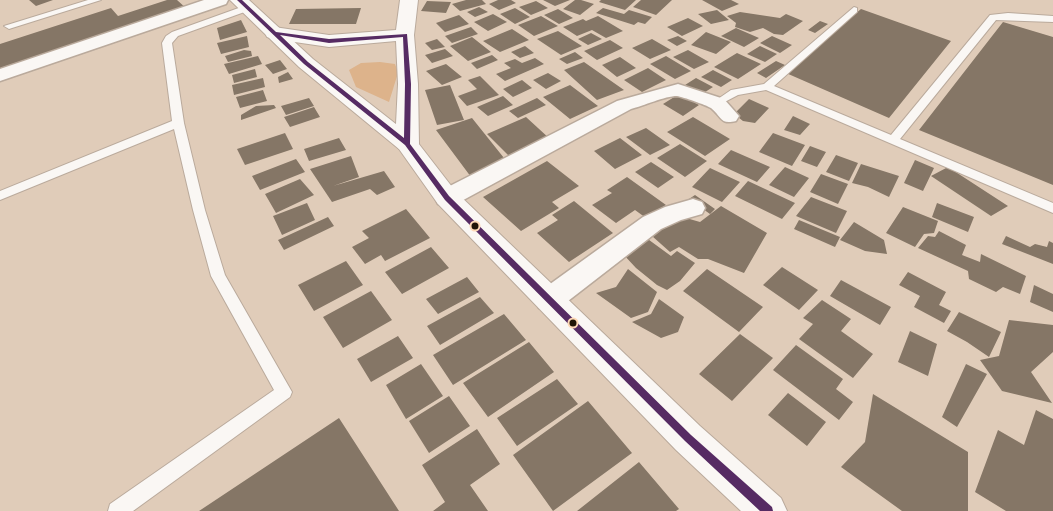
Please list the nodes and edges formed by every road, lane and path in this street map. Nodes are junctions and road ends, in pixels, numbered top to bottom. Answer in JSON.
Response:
{"nodes":[{"id":1,"x":97,"y":0,"type":"edge"},
{"id":2,"x":220,"y":0,"type":"edge"},
{"id":3,"x":409,"y":0,"type":"edge"},
{"id":4,"x":243,"y":4,"type":"edge"},
{"id":5,"x":854,"y":10,"type":"dead end"},
{"id":6,"x":1053,"y":19,"type":"edge"},
{"id":7,"x":9,"y":26,"type":"dead end"},
{"id":8,"x":274,"y":33,"type":"junction"},
{"id":9,"x":405,"y":45,"type":"junction"},
{"id":10,"x":306,"y":63,"type":"junction"},
{"id":11,"x":0,"y":75,"type":"edge"},
{"id":12,"x":767,"y":87,"type":"junction"},
{"id":13,"x":723,"y":109,"type":"joint"},
{"id":14,"x":178,"y":123,"type":"junction"},
{"id":15,"x":892,"y":141,"type":"junction"},
{"id":16,"x":407,"y":144,"type":"junction"},
{"id":17,"x":0,"y":196,"type":"edge"},
{"id":18,"x":447,"y":198,"type":"junction"},
{"id":19,"x":693,"y":208,"type":"dead end"},
{"id":20,"x":1053,"y":208,"type":"edge"},
{"id":21,"x":549,"y":300,"type":"junction"},
{"id":22,"x":117,"y":511,"type":"edge"},
{"id":23,"x":768,"y":511,"type":"edge"}],
"edges":[{"from":1,"to":7,"type":"lane"},
{"from":2,"to":11,"type":"street"},
{"from":3,"to":9,"type":"main road"},
{"from":4,"to":8,"type":"main road"},
{"from":4,"to":14,"type":"lane"},
{"from":5,"to":12,"type":"lane"},
{"from":6,"to":15,"type":"lane"},
{"from":8,"to":9,"type":"main road"},
{"from":8,"to":10,"type":"main road"},
{"from":9,"to":10,"type":"main road"},
{"from":9,"to":16,"type":"main road"},
{"from":10,"to":16,"type":"main road"},
{"from":12,"to":13,"type":"lane"},
{"from":12,"to":15,"type":"lane"},
{"from":13,"to":18,"type":"street"},
{"from":14,"to":17,"type":"lane"},
{"from":14,"to":22,"type":"lane"},
{"from":15,"to":20,"type":"lane"},
{"from":16,"to":18,"type":"main road"},
{"from":18,"to":21,"type":"main road"},
{"from":19,"to":21,"type":"street"},
{"from":21,"to":23,"type":"main road"}]}
